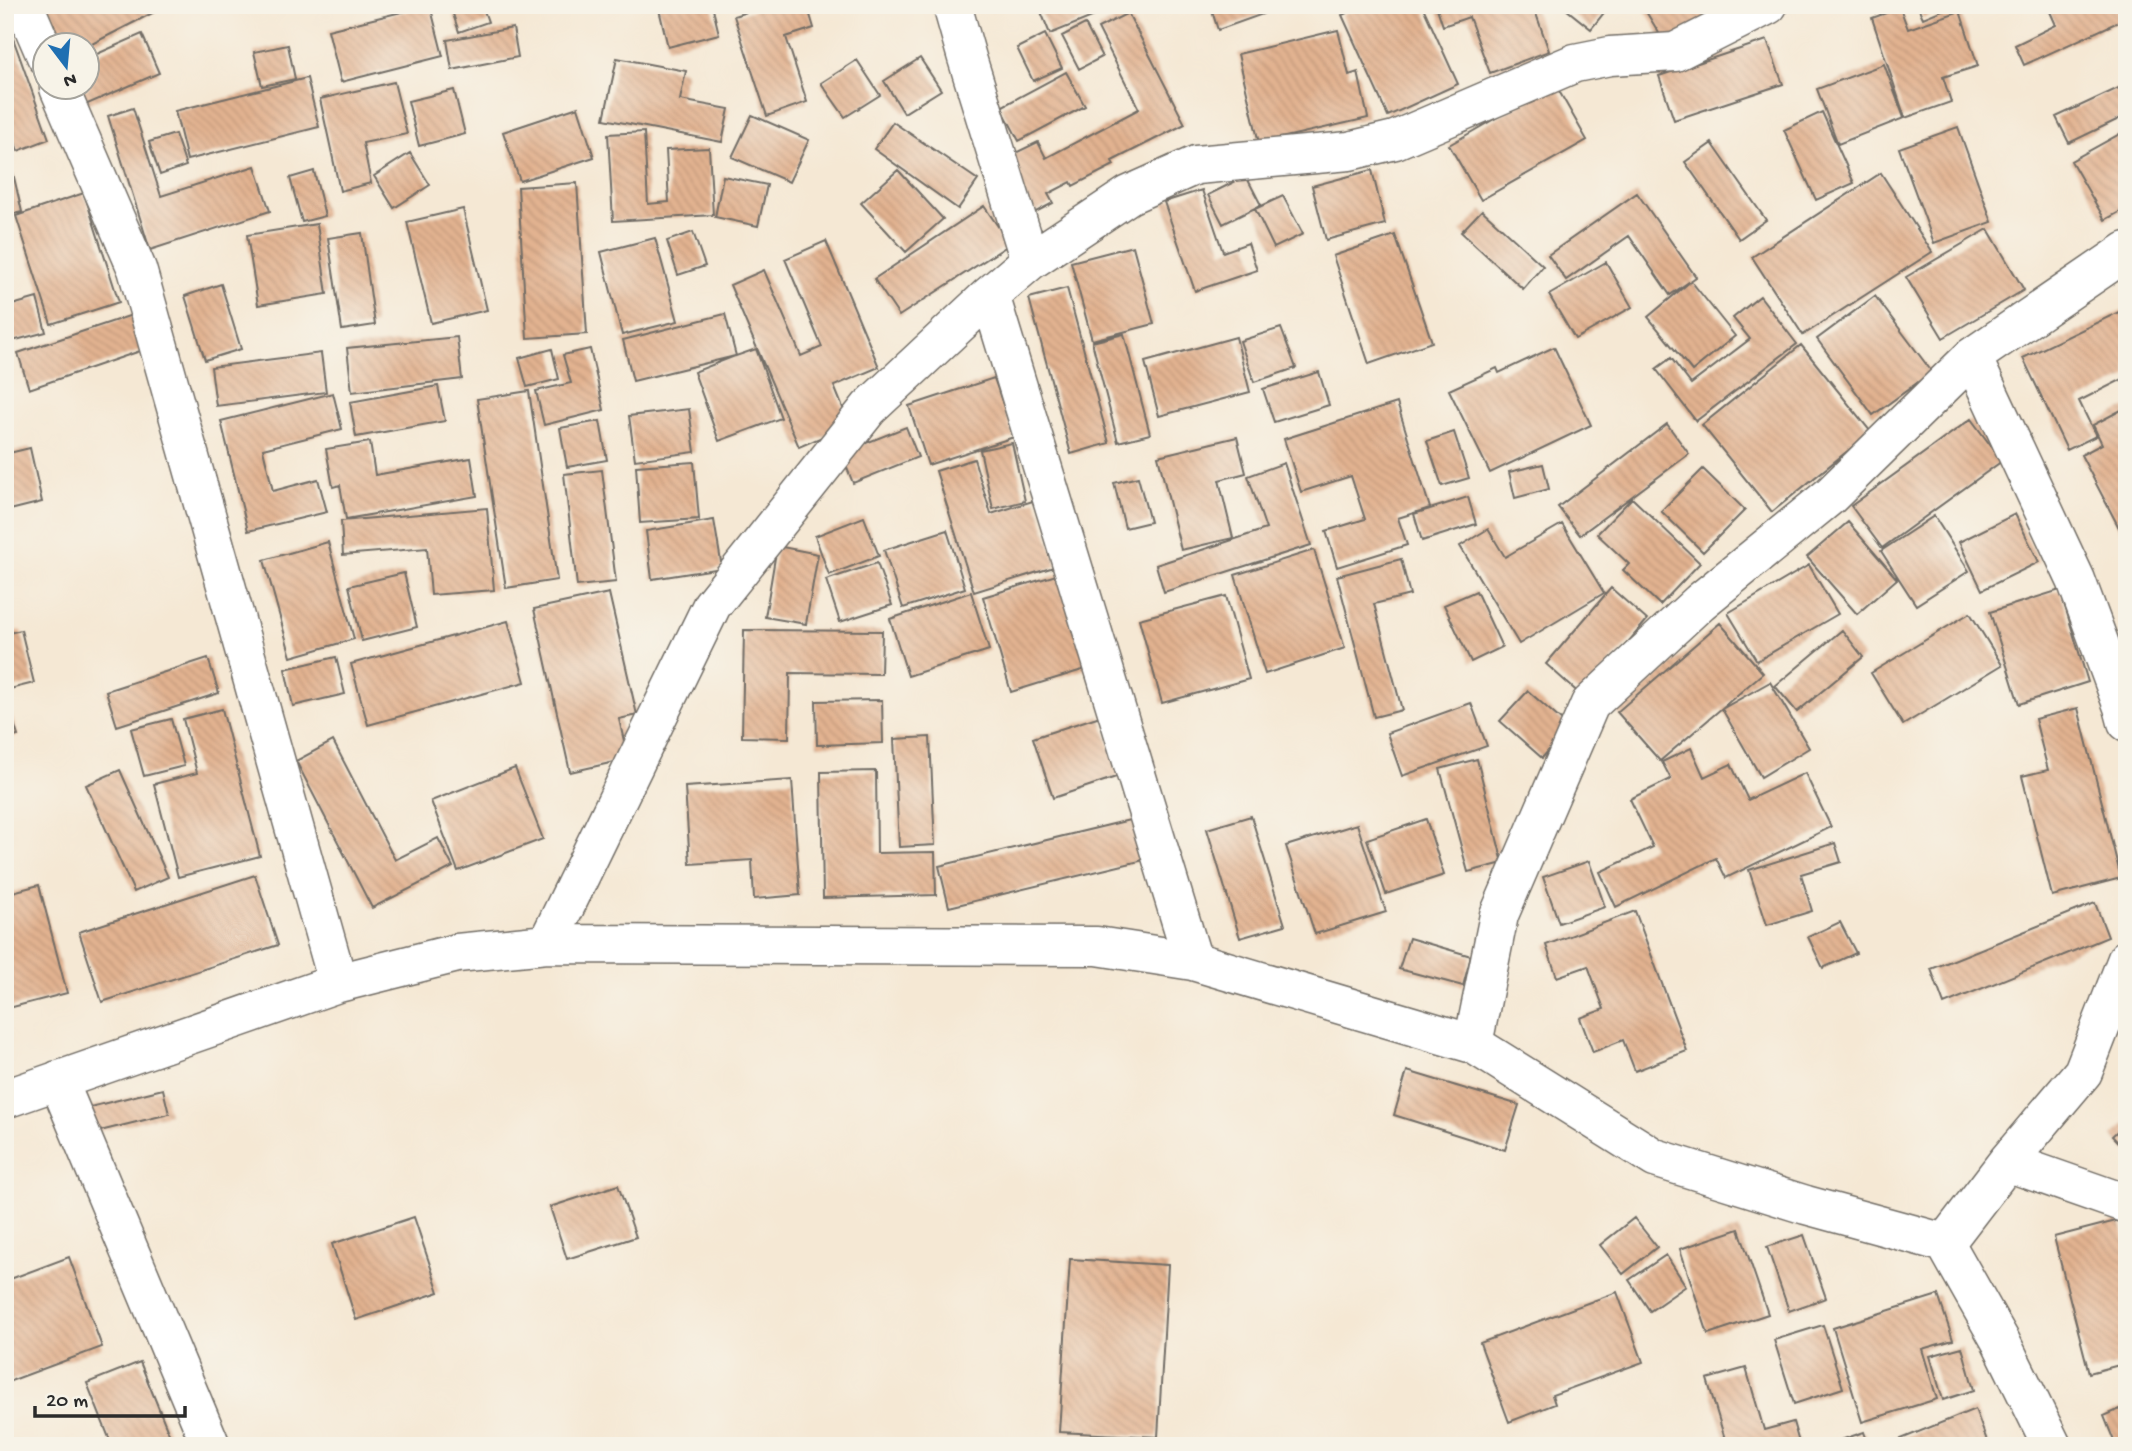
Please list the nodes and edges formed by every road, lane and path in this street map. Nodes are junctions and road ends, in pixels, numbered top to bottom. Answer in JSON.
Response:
{"nodes":[{"id":1,"x":24,"y":5,"type":"edge"},
{"id":2,"x":953,"y":5,"type":"edge"},
{"id":3,"x":1768,"y":5,"type":"edge"},
{"id":4,"x":36,"y":32,"type":"edge"},
{"id":5,"x":65,"y":102,"type":"edge"},
{"id":6,"x":2127,"y":250,"type":"edge"},
{"id":7,"x":1030,"y":261,"type":"junction"},
{"id":8,"x":990,"y":295,"type":"junction"},
{"id":9,"x":1972,"y":357,"type":"junction"},
{"id":10,"x":2127,"y":722,"type":"edge"},
{"id":11,"x":547,"y":944,"type":"junction"},
{"id":12,"x":2127,"y":959,"type":"edge"},
{"id":13,"x":1193,"y":961,"type":"junction"},
{"id":14,"x":338,"y":983,"type":"junction"},
{"id":15,"x":1473,"y":1044,"type":"junction"},
{"id":16,"x":58,"y":1080,"type":"junction"},
{"id":17,"x":5,"y":1099,"type":"edge"},
{"id":18,"x":2007,"y":1162,"type":"junction"},
{"id":19,"x":2127,"y":1204,"type":"edge"},
{"id":20,"x":1945,"y":1242,"type":"junction"},
{"id":21,"x":211,"y":1446,"type":"edge"},
{"id":22,"x":2052,"y":1446,"type":"edge"}],
"edges":[{"from":1,"to":4,"type":"street"},
{"from":2,"to":7,"type":"street"},
{"from":3,"to":7,"type":"street"},
{"from":5,"to":14,"type":"street"},
{"from":6,"to":9,"type":"street"},
{"from":7,"to":8,"type":"street"},
{"from":8,"to":11,"type":"street"},
{"from":8,"to":13,"type":"street"},
{"from":9,"to":10,"type":"street"},
{"from":9,"to":15,"type":"street"},
{"from":11,"to":13,"type":"street"},
{"from":11,"to":14,"type":"street"},
{"from":12,"to":18,"type":"street"},
{"from":13,"to":15,"type":"street"},
{"from":14,"to":16,"type":"street"},
{"from":15,"to":20,"type":"street"},
{"from":16,"to":17,"type":"street"},
{"from":16,"to":21,"type":"street"},
{"from":18,"to":19,"type":"street"},
{"from":18,"to":20,"type":"street"},
{"from":20,"to":22,"type":"street"}]}
